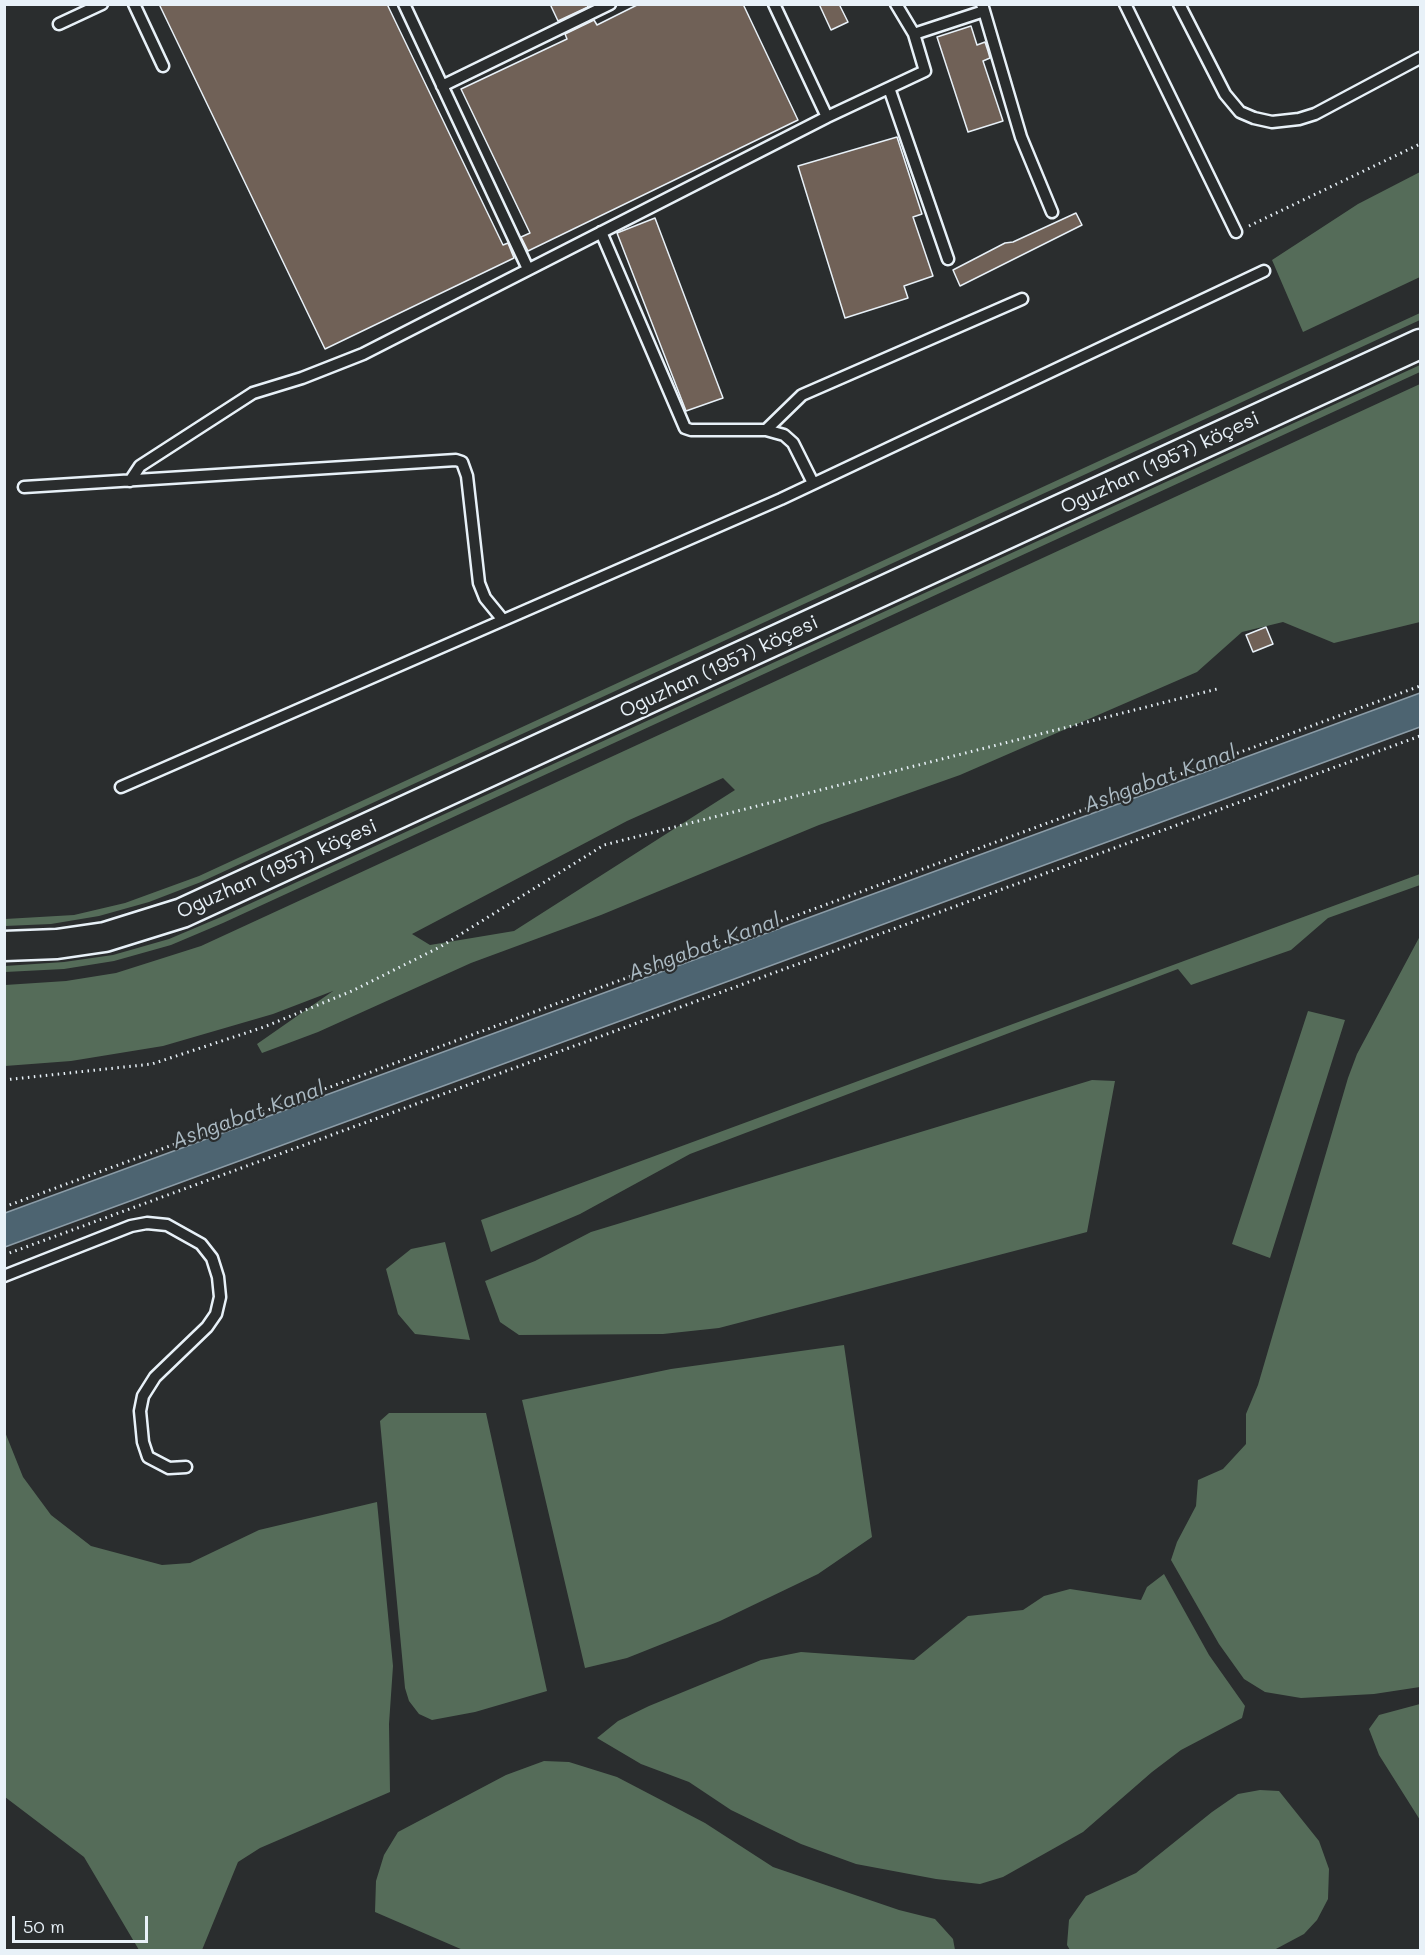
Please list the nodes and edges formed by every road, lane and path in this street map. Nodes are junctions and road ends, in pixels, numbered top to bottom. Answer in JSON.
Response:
{"nodes":[{"id":1,"x":102,"y":4,"type":"edge"},
{"id":2,"x":134,"y":4,"type":"edge"},
{"id":3,"x":404,"y":4,"type":"edge"},
{"id":4,"x":610,"y":4,"type":"edge"},
{"id":5,"x":774,"y":4,"type":"edge"},
{"id":6,"x":896,"y":4,"type":"edge"},
{"id":7,"x":1125,"y":4,"type":"edge"},
{"id":8,"x":1179,"y":4,"type":"edge"},
{"id":9,"x":983,"y":8,"type":"edge"},
{"id":10,"x":59,"y":24,"type":"dead end"},
{"id":11,"x":914,"y":34,"type":"junction"},
{"id":12,"x":1420,"y":58,"type":"edge"},
{"id":13,"x":163,"y":66,"type":"dead end"},
{"id":14,"x":442,"y":86,"type":"junction"},
{"id":15,"x":889,"y":88,"type":"junction"},
{"id":16,"x":827,"y":117,"type":"junction"},
{"id":17,"x":1420,"y":144,"type":"edge"},
{"id":18,"x":1052,"y":212,"type":"dead end"},
{"id":19,"x":601,"y":232,"type":"junction"},
{"id":20,"x":1236,"y":232,"type":"joint"},
{"id":21,"x":948,"y":259,"type":"dead end"},
{"id":22,"x":528,"y":269,"type":"junction"},
{"id":23,"x":1264,"y":271,"type":"dead end"},
{"id":24,"x":1022,"y":299,"type":"dead end"},
{"id":25,"x":1420,"y":344,"type":"edge"},
{"id":26,"x":766,"y":430,"type":"junction"},
{"id":27,"x":130,"y":481,"type":"junction"},
{"id":28,"x":813,"y":483,"type":"junction"},
{"id":29,"x":24,"y":487,"type":"dead end"},
{"id":30,"x":503,"y":620,"type":"junction"},
{"id":31,"x":1420,"y":686,"type":"edge"},
{"id":32,"x":1217,"y":689,"type":"dead end"},
{"id":33,"x":1420,"y":736,"type":"edge"},
{"id":34,"x":121,"y":787,"type":"dead end"},
{"id":35,"x":4,"y":946,"type":"edge"},
{"id":36,"x":4,"y":1080,"type":"edge"},
{"id":37,"x":4,"y":1207,"type":"edge"},
{"id":38,"x":4,"y":1255,"type":"edge"},
{"id":39,"x":4,"y":1276,"type":"edge"},
{"id":40,"x":186,"y":1467,"type":"dead end"}],
"edges":[{"from":1,"to":10,"type":"lane"},
{"from":2,"to":13,"type":"lane"},
{"from":3,"to":14,"type":"lane"},
{"from":4,"to":14,"type":"lane"},
{"from":5,"to":16,"type":"lane"},
{"from":6,"to":11,"type":"lane"},
{"from":7,"to":20,"type":"lane"},
{"from":8,"to":12,"type":"lane"},
{"from":9,"to":11,"type":"lane"},
{"from":9,"to":18,"type":"lane"},
{"from":11,"to":15,"type":"lane"},
{"from":14,"to":22,"type":"lane"},
{"from":15,"to":16,"type":"lane"},
{"from":15,"to":21,"type":"lane"},
{"from":16,"to":19,"type":"lane"},
{"from":17,"to":20,"type":"path"},
{"from":19,"to":22,"type":"lane"},
{"from":19,"to":26,"type":"lane"},
{"from":22,"to":27,"type":"lane"},
{"from":23,"to":28,"type":"lane"},
{"from":24,"to":26,"type":"lane"},
{"from":25,"to":35,"type":"main road","name":"Oguzhan (1957) köçesi"},
{"from":26,"to":28,"type":"lane"},
{"from":27,"to":29,"type":"lane"},
{"from":27,"to":30,"type":"lane"},
{"from":28,"to":30,"type":"lane"},
{"from":30,"to":34,"type":"lane"},
{"from":31,"to":37,"type":"path"},
{"from":32,"to":36,"type":"path"},
{"from":33,"to":38,"type":"path"},
{"from":39,"to":40,"type":"lane"}]}
